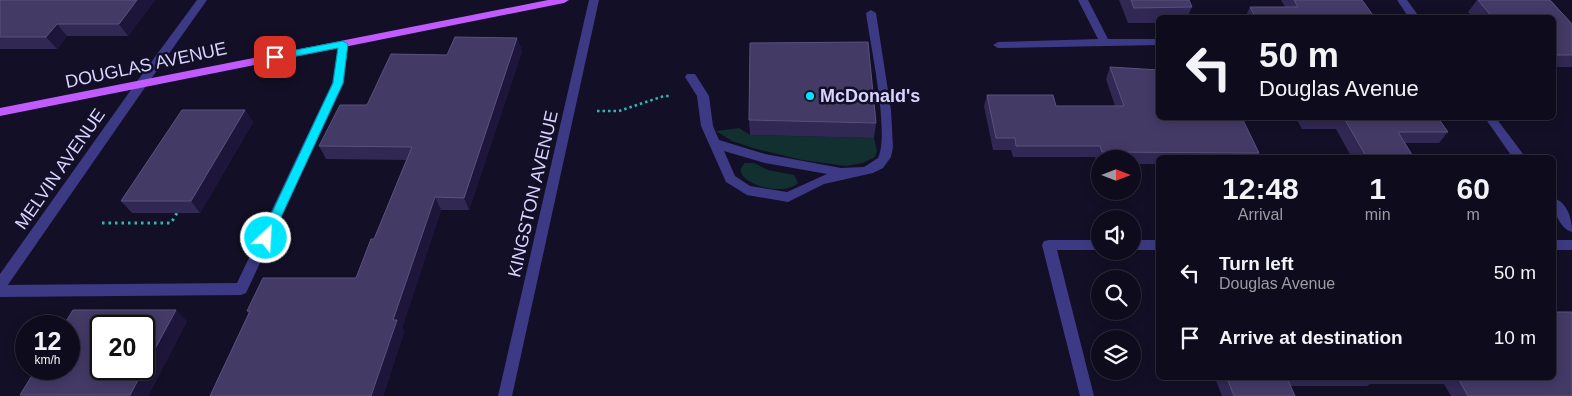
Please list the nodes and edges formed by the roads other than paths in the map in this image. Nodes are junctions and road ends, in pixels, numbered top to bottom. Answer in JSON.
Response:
{"nodes":[{"id":1,"x":202,"y":0,"type":"edge"},
{"id":2,"x":564,"y":0,"type":"edge"},
{"id":3,"x":594,"y":0,"type":"edge"},
{"id":4,"x":1083,"y":0,"type":"edge"},
{"id":5,"x":1402,"y":0,"type":"edge"},
{"id":6,"x":870,"y":13,"type":"dead end"},
{"id":7,"x":1413,"y":15,"type":"edge"},
{"id":8,"x":1105,"y":42,"type":"junction"},
{"id":9,"x":1156,"y":42,"type":"edge"},
{"id":10,"x":343,"y":44,"type":"junction"},
{"id":11,"x":998,"y":45,"type":"dead end"},
{"id":12,"x":691,"y":77,"type":"dead end"},
{"id":13,"x":142,"y":83,"type":"junction"},
{"id":14,"x":0,"y":112,"type":"edge"},
{"id":15,"x":1492,"y":120,"type":"edge"},
{"id":16,"x":714,"y":143,"type":"junction"},
{"id":17,"x":1518,"y":155,"type":"edge"},
{"id":18,"x":847,"y":173,"type":"junction"},
{"id":19,"x":1556,"y":206,"type":"edge"},
{"id":20,"x":1572,"y":227,"type":"edge"},
{"id":21,"x":1091,"y":245,"type":"edge"},
{"id":22,"x":1141,"y":245,"type":"edge"},
{"id":23,"x":1156,"y":245,"type":"edge"},
{"id":24,"x":1556,"y":245,"type":"edge"},
{"id":25,"x":1572,"y":245,"type":"edge"},
{"id":26,"x":0,"y":285,"type":"edge"},
{"id":27,"x":0,"y":291,"type":"edge"},
{"id":28,"x":505,"y":396,"type":"edge"},
{"id":29,"x":1087,"y":396,"type":"edge"}],
"edges":[{"from":1,"to":13,"type":"street","name":"MELVIN AVENUE"},
{"from":2,"to":10,"type":"main road","name":"DOUGLAS AVENUE"},
{"from":3,"to":28,"type":"street","name":"KINGSTON AVENUE"},
{"from":4,"to":8,"type":"street"},
{"from":5,"to":7,"type":"street"},
{"from":6,"to":18,"type":"street"},
{"from":8,"to":9,"type":"street"},
{"from":8,"to":11,"type":"street"},
{"from":10,"to":13,"type":"main road","name":"DOUGLAS AVENUE"},
{"from":10,"to":27,"type":"street"},
{"from":12,"to":16,"type":"street"},
{"from":13,"to":14,"type":"main road","name":"DOUGLAS AVENUE"},
{"from":13,"to":26,"type":"street","name":"MELVIN AVENUE"},
{"from":15,"to":17,"type":"street"},
{"from":16,"to":18,"type":"street"},
{"from":16,"to":18,"type":"street"},
{"from":19,"to":20,"type":"street"},
{"from":21,"to":29,"type":"street"},
{"from":22,"to":23,"type":"street"},
{"from":24,"to":25,"type":"street"}]}
